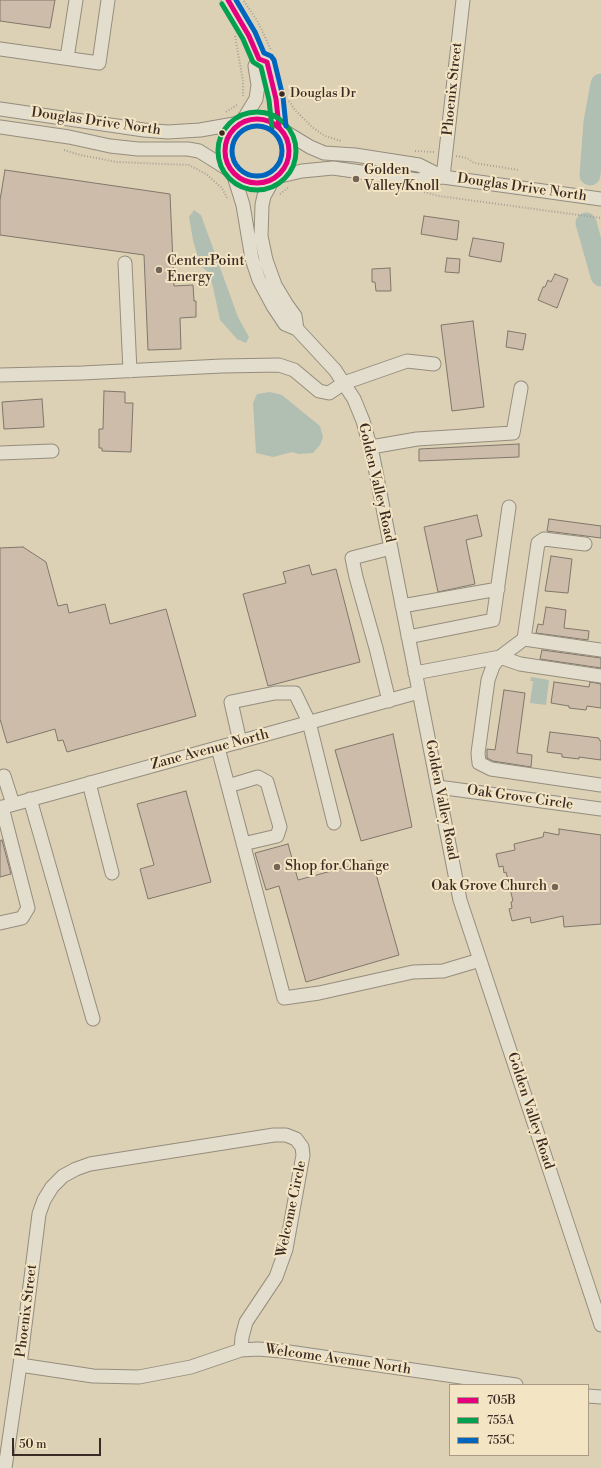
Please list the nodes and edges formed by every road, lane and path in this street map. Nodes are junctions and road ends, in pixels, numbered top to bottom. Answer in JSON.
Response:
{"nodes":[{"id":1,"x":76,"y":0,"type":"edge"},
{"id":2,"x":108,"y":0,"type":"edge"},
{"id":3,"x":228,"y":0,"type":"edge"},
{"id":4,"x":463,"y":0,"type":"edge"},
{"id":5,"x":234,"y":38,"type":"dead end"},
{"id":6,"x":0,"y":48,"type":"edge"},
{"id":7,"x":67,"y":58,"type":"junction"},
{"id":8,"x":259,"y":59,"type":"junction"},
{"id":9,"x":286,"y":97,"type":"dead end"},
{"id":10,"x":241,"y":100,"type":"dead end"},
{"id":11,"x":238,"y":104,"type":"dead end"},
{"id":12,"x":0,"y":109,"type":"edge"},
{"id":13,"x":224,"y":112,"type":"dead end"},
{"id":14,"x":241,"y":123,"type":"junction"},
{"id":15,"x":0,"y":127,"type":"edge"},
{"id":16,"x":280,"y":128,"type":"junction"},
{"id":17,"x":343,"y":141,"type":"dead end"},
{"id":18,"x":62,"y":149,"type":"dead end"},
{"id":19,"x":413,"y":151,"type":"dead end"},
{"id":20,"x":446,"y":154,"type":"junction"},
{"id":21,"x":519,"y":170,"type":"dead end"},
{"id":22,"x":232,"y":172,"type":"junction"},
{"id":23,"x":443,"y":177,"type":"junction"},
{"id":24,"x":275,"y":178,"type":"junction"},
{"id":25,"x":289,"y":187,"type":"dead end"},
{"id":26,"x":418,"y":191,"type":"dead end"},
{"id":27,"x":277,"y":196,"type":"dead end"},
{"id":28,"x":228,"y":200,"type":"dead end"},
{"id":29,"x":601,"y":200,"type":"edge"},
{"id":30,"x":601,"y":218,"type":"edge"},
{"id":31,"x":125,"y":263,"type":"dead end"},
{"id":32,"x":297,"y":329,"type":"junction"},
{"id":33,"x":434,"y":364,"type":"dead end"},
{"id":34,"x":130,"y":371,"type":"junction"},
{"id":35,"x":0,"y":375,"type":"edge"},
{"id":36,"x":344,"y":383,"type":"junction"},
{"id":37,"x":521,"y":388,"type":"dead end"},
{"id":38,"x":371,"y":447,"type":"junction"},
{"id":39,"x":52,"y":451,"type":"dead end"},
{"id":40,"x":0,"y":453,"type":"edge"},
{"id":41,"x":509,"y":507,"type":"dead end"},
{"id":42,"x":585,"y":544,"type":"dead end"},
{"id":43,"x":391,"y":548,"type":"junction"},
{"id":44,"x":498,"y":589,"type":"junction"},
{"id":45,"x":402,"y":606,"type":"junction"},
{"id":46,"x":408,"y":637,"type":"junction"},
{"id":47,"x":524,"y":640,"type":"junction"},
{"id":48,"x":601,"y":650,"type":"edge"},
{"id":49,"x":500,"y":657,"type":"junction"},
{"id":50,"x":415,"y":673,"type":"junction"},
{"id":51,"x":601,"y":676,"type":"edge"},
{"id":52,"x":419,"y":692,"type":"junction"},
{"id":53,"x":389,"y":701,"type":"junction"},
{"id":54,"x":309,"y":722,"type":"junction"},
{"id":55,"x":240,"y":742,"type":"junction"},
{"id":56,"x":218,"y":748,"type":"junction"},
{"id":57,"x":4,"y":776,"type":"dead end"},
{"id":58,"x":89,"y":783,"type":"junction"},
{"id":59,"x":601,"y":785,"type":"edge"},
{"id":60,"x":228,"y":786,"type":"junction"},
{"id":61,"x":438,"y":787,"type":"junction"},
{"id":62,"x":30,"y":799,"type":"junction"},
{"id":63,"x":5,"y":806,"type":"edge"},
{"id":64,"x":601,"y":809,"type":"edge"},
{"id":65,"x":334,"y":823,"type":"dead end"},
{"id":66,"x":243,"y":844,"type":"junction"},
{"id":67,"x":112,"y":873,"type":"dead end"},
{"id":68,"x":0,"y":923,"type":"edge"},
{"id":69,"x":480,"y":960,"type":"junction"},
{"id":70,"x":93,"y":1019,"type":"dead end"},
{"id":71,"x":76,"y":1169,"type":"joint"},
{"id":72,"x":601,"y":1325,"type":"edge"},
{"id":73,"x":241,"y":1350,"type":"junction"},
{"id":74,"x":20,"y":1366,"type":"junction"},
{"id":75,"x":509,"y":1384,"type":"edge"},
{"id":76,"x":589,"y":1396,"type":"edge"},
{"id":77,"x":601,"y":1397,"type":"edge"},
{"id":78,"x":5,"y":1468,"type":"edge"}],
"edges":[{"from":1,"to":7,"type":"street"},
{"from":2,"to":7,"type":"street"},
{"from":3,"to":8,"type":"street"},
{"from":4,"to":20,"type":"street","name":"Phoenix Street"},
{"from":5,"to":10,"type":"path"},
{"from":6,"to":7,"type":"street"},
{"from":8,"to":14,"type":"street"},
{"from":8,"to":16,"type":"street"},
{"from":9,"to":17,"type":"path"},
{"from":11,"to":13,"type":"path"},
{"from":12,"to":14,"type":"street","name":"Douglas Drive North"},
{"from":14,"to":16,"type":"street"},
{"from":14,"to":22,"type":"street"},
{"from":15,"to":22,"type":"street","name":"Douglas Drive North"},
{"from":16,"to":23,"type":"street","name":"Douglas Drive North"},
{"from":16,"to":24,"type":"street"},
{"from":18,"to":28,"type":"path"},
{"from":19,"to":20,"type":"path"},
{"from":20,"to":21,"type":"path"},
{"from":20,"to":23,"type":"street","name":"Phoenix Street"},
{"from":22,"to":24,"type":"street"},
{"from":22,"to":32,"type":"street","name":"Golden Valley Road"},
{"from":23,"to":24,"type":"street","name":"Douglas Drive North"},
{"from":23,"to":29,"type":"street","name":"Douglas Drive North"},
{"from":24,"to":32,"type":"street","name":"Golden Valley Road"},
{"from":25,"to":27,"type":"path"},
{"from":26,"to":30,"type":"path"},
{"from":31,"to":34,"type":"street"},
{"from":32,"to":36,"type":"street","name":"Golden Valley Road"},
{"from":33,"to":36,"type":"street"},
{"from":34,"to":35,"type":"street"},
{"from":34,"to":36,"type":"street"},
{"from":36,"to":38,"type":"street","name":"Golden Valley Road"},
{"from":37,"to":38,"type":"street"},
{"from":38,"to":43,"type":"street","name":"Golden Valley Road"},
{"from":39,"to":40,"type":"street"},
{"from":41,"to":44,"type":"street"},
{"from":42,"to":47,"type":"street"},
{"from":43,"to":45,"type":"street","name":"Golden Valley Road"},
{"from":43,"to":53,"type":"street"},
{"from":44,"to":45,"type":"street"},
{"from":44,"to":46,"type":"street"},
{"from":45,"to":46,"type":"street","name":"Golden Valley Road"},
{"from":46,"to":50,"type":"street","name":"Golden Valley Road"},
{"from":47,"to":48,"type":"street"},
{"from":47,"to":49,"type":"street"},
{"from":49,"to":50,"type":"street"},
{"from":49,"to":51,"type":"street"},
{"from":49,"to":59,"type":"street"},
{"from":50,"to":52,"type":"street","name":"Golden Valley Road"},
{"from":52,"to":53,"type":"street","name":"Zane Avenue North"},
{"from":52,"to":61,"type":"street","name":"Golden Valley Road"},
{"from":53,"to":54,"type":"street","name":"Zane Avenue North"},
{"from":54,"to":55,"type":"street","name":"Zane Avenue North"},
{"from":54,"to":55,"type":"street"},
{"from":54,"to":65,"type":"street"},
{"from":55,"to":56,"type":"street","name":"Zane Avenue North"},
{"from":56,"to":58,"type":"street","name":"Zane Avenue North"},
{"from":56,"to":60,"type":"street"},
{"from":57,"to":63,"type":"street"},
{"from":58,"to":62,"type":"street","name":"Zane Avenue North"},
{"from":58,"to":67,"type":"street"},
{"from":60,"to":66,"type":"street"},
{"from":60,"to":66,"type":"street"},
{"from":61,"to":64,"type":"street","name":"Oak Grove Circle"},
{"from":61,"to":69,"type":"street","name":"Golden Valley Road"},
{"from":62,"to":63,"type":"street","name":"Zane Avenue North"},
{"from":62,"to":70,"type":"street"},
{"from":63,"to":68,"type":"street"},
{"from":66,"to":69,"type":"street"},
{"from":69,"to":72,"type":"street","name":"Golden Valley Road"},
{"from":71,"to":73,"type":"street","name":"Welcome Circle"},
{"from":71,"to":74,"type":"street","name":"Phoenix Street"},
{"from":73,"to":74,"type":"street","name":"Welcome Avenue North"},
{"from":73,"to":75,"type":"street","name":"Welcome Avenue North"},
{"from":74,"to":78,"type":"street","name":"Phoenix Street"},
{"from":76,"to":77,"type":"street"}]}
